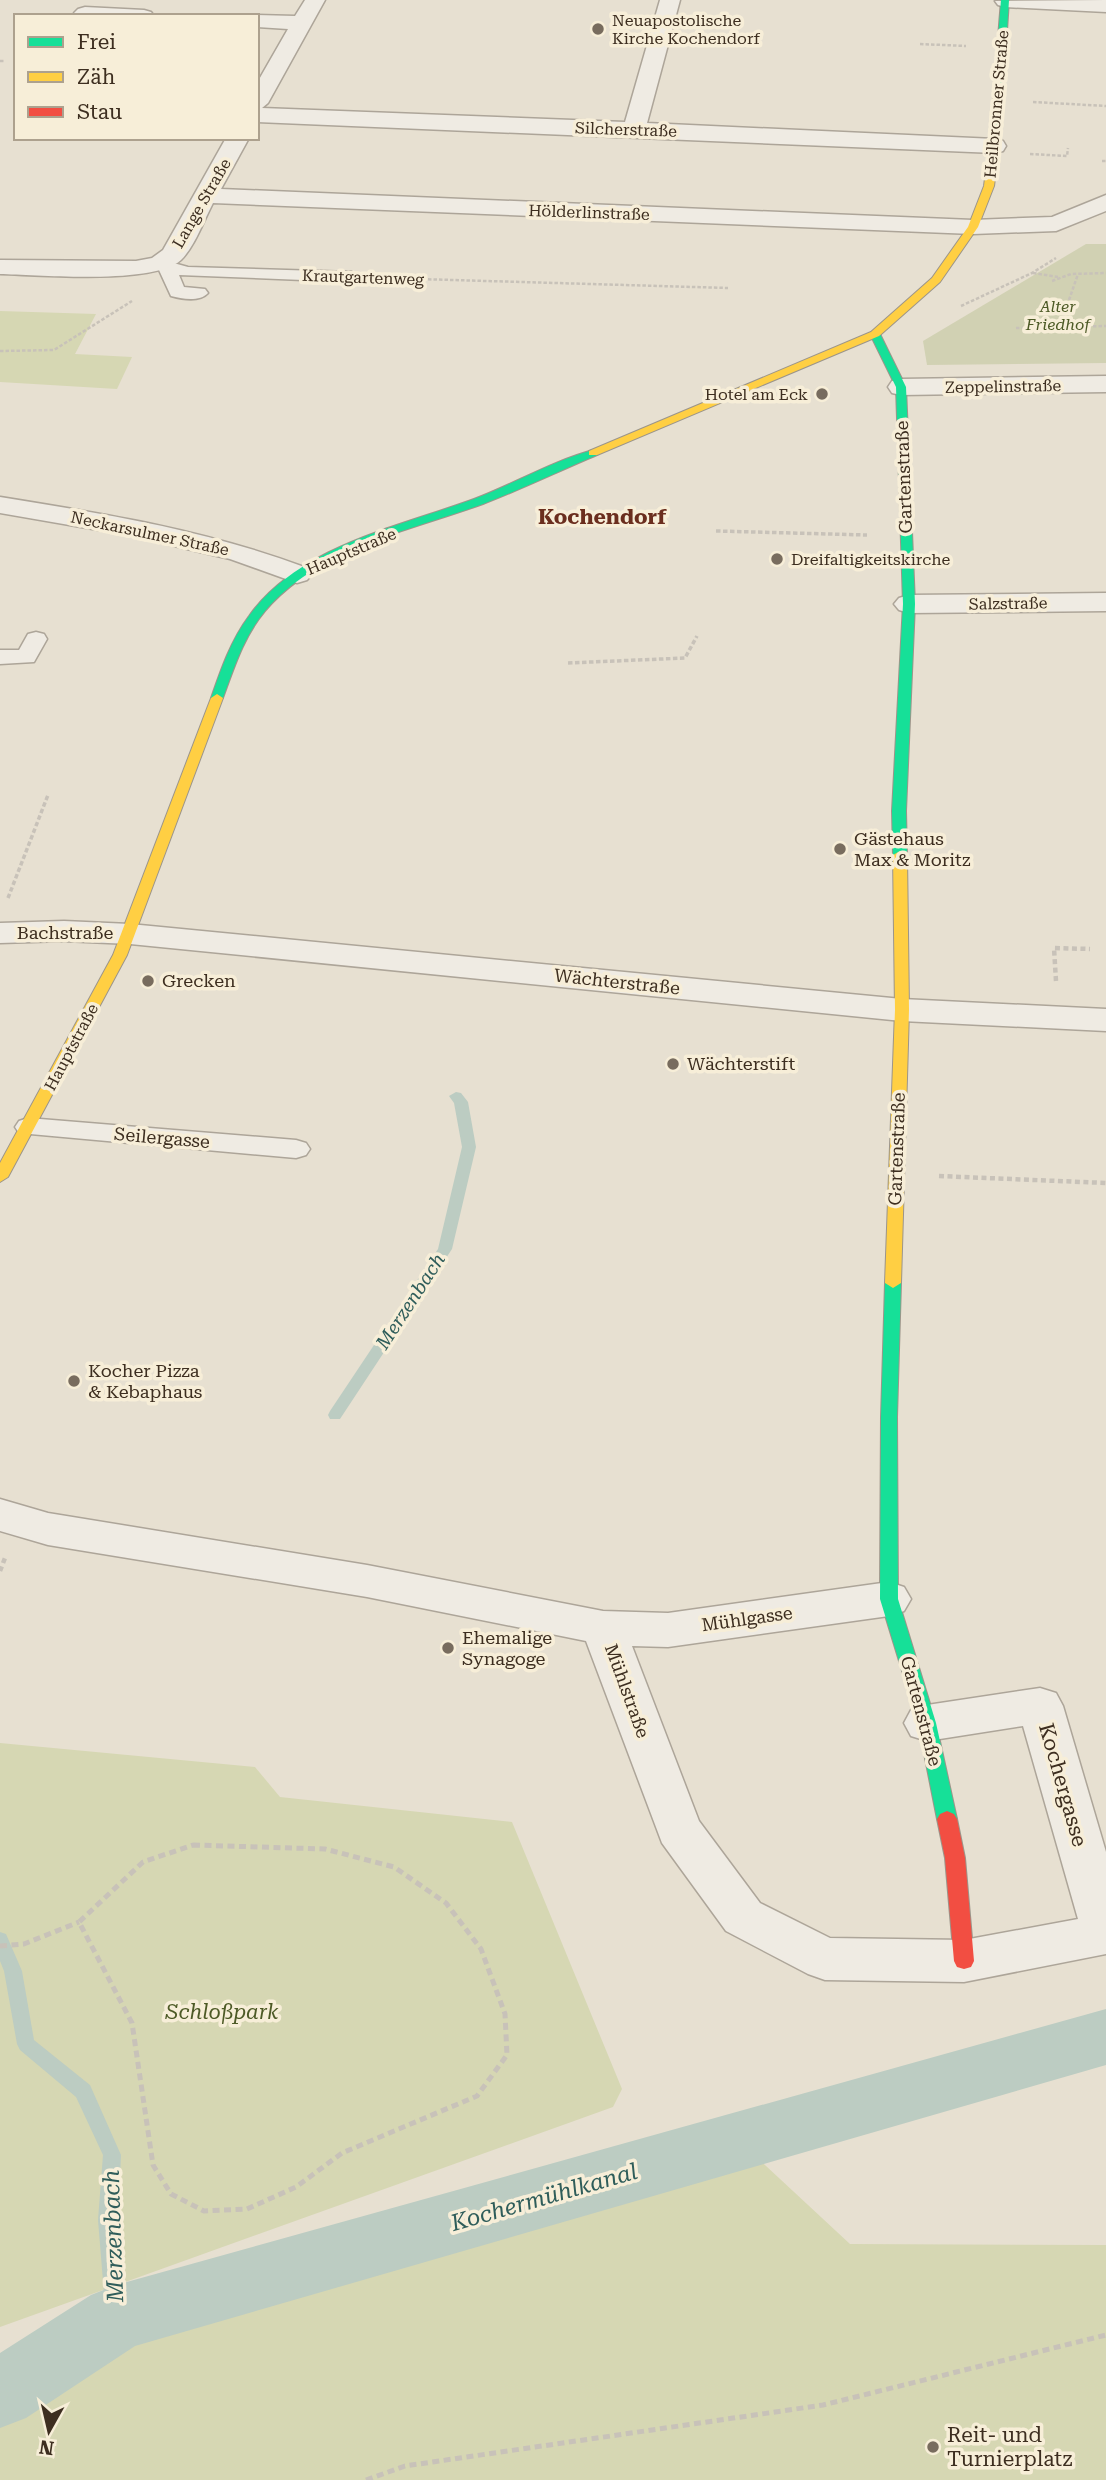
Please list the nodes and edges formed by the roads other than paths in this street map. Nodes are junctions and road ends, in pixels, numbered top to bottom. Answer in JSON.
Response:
{"nodes":[{"id":1,"x":315,"y":0,"type":"edge"},
{"id":2,"x":670,"y":0,"type":"edge"},
{"id":3,"x":1006,"y":1,"type":"edge"},
{"id":4,"x":1106,"y":6,"type":"edge"},
{"id":5,"x":85,"y":13,"type":"dead end"},
{"id":6,"x":105,"y":14,"type":"edge"},
{"id":7,"x":259,"y":21,"type":"edge"},
{"id":8,"x":301,"y":23,"type":"junction"},
{"id":9,"x":259,"y":99,"type":"edge"},
{"id":10,"x":259,"y":115,"type":"edge"},
{"id":11,"x":634,"y":129,"type":"junction"},
{"id":12,"x":237,"y":140,"type":"edge"},
{"id":13,"x":995,"y":146,"type":"junction"},
{"id":14,"x":206,"y":196,"type":"junction"},
{"id":15,"x":1106,"y":202,"type":"edge"},
{"id":16,"x":1056,"y":224,"type":"junction"},
{"id":17,"x":973,"y":227,"type":"junction"},
{"id":18,"x":1098,"y":231,"type":"road end"},
{"id":19,"x":163,"y":265,"type":"junction"},
{"id":20,"x":0,"y":267,"type":"edge"},
{"id":21,"x":352,"y":277,"type":"road end"},
{"id":22,"x":199,"y":293,"type":"dead end"},
{"id":23,"x":875,"y":334,"type":"junction"},
{"id":24,"x":1106,"y":384,"type":"edge"},
{"id":25,"x":901,"y":387,"type":"junction"},
{"id":26,"x":0,"y":505,"type":"edge"},
{"id":27,"x":297,"y":574,"type":"junction"},
{"id":28,"x":1106,"y":602,"type":"edge"},
{"id":29,"x":909,"y":604,"type":"junction"},
{"id":30,"x":36,"y":639,"type":"dead end"},
{"id":31,"x":0,"y":657,"type":"edge"},
{"id":32,"x":1,"y":933,"type":"edge"},
{"id":33,"x":130,"y":934,"type":"junction"},
{"id":34,"x":902,"y":1010,"type":"junction"},
{"id":35,"x":1106,"y":1020,"type":"edge"},
{"id":36,"x":28,"y":1127,"type":"junction"},
{"id":37,"x":296,"y":1149,"type":"dead end"},
{"id":38,"x":0,"y":1177,"type":"edge"},
{"id":39,"x":0,"y":1515,"type":"edge"},
{"id":40,"x":889,"y":1599,"type":"junction"},
{"id":41,"x":603,"y":1628,"type":"junction"},
{"id":42,"x":927,"y":1723,"type":"junction"},
{"id":43,"x":1106,"y":1933,"type":"edge"},
{"id":44,"x":964,"y":1961,"type":"junction"}],
"edges":[{"from":1,"to":8,"type":"street"},
{"from":2,"to":11,"type":"street"},
{"from":3,"to":4,"type":"street"},
{"from":3,"to":13,"type":"main road","name":"Heilbronner Straße"},
{"from":5,"to":6,"type":"street"},
{"from":7,"to":8,"type":"street"},
{"from":8,"to":9,"type":"street"},
{"from":10,"to":11,"type":"street","name":"Silcherstraße"},
{"from":11,"to":13,"type":"street","name":"Silcherstraße"},
{"from":12,"to":14,"type":"street","name":"Lange Straße"},
{"from":13,"to":17,"type":"main road","name":"Heilbronner Straße"},
{"from":14,"to":17,"type":"street","name":"Hölderlinstraße"},
{"from":14,"to":19,"type":"street","name":"Lange Straße"},
{"from":15,"to":16,"type":"street"},
{"from":16,"to":17,"type":"street","name":"Hölderlinstraße"},
{"from":16,"to":18,"type":"street"},
{"from":17,"to":23,"type":"main road","name":"Heilbronner Straße"},
{"from":19,"to":20,"type":"street","name":"Krautgartenweg"},
{"from":19,"to":21,"type":"lane","name":"Krautgartenweg"},
{"from":19,"to":22,"type":"lane"},
{"from":23,"to":25,"type":"main road","name":"Gartenstraße"},
{"from":23,"to":27,"type":"main road","name":"Hauptstraße"},
{"from":24,"to":25,"type":"street","name":"Zeppelinstraße"},
{"from":25,"to":29,"type":"main road","name":"Gartenstraße"},
{"from":26,"to":27,"type":"street","name":"Neckarsulmer Straße"},
{"from":27,"to":33,"type":"main road","name":"Hauptstraße"},
{"from":28,"to":29,"type":"street","name":"Salzstraße"},
{"from":29,"to":34,"type":"main road","name":"Gartenstraße"},
{"from":30,"to":31,"type":"lane"},
{"from":32,"to":33,"type":"street","name":"Bachstraße"},
{"from":33,"to":34,"type":"street","name":"Wächterstraße"},
{"from":33,"to":36,"type":"main road","name":"Hauptstraße"},
{"from":34,"to":35,"type":"street","name":"Wächterstraße"},
{"from":34,"to":40,"type":"main road","name":"Gartenstraße"},
{"from":36,"to":37,"type":"lane","name":"Seilergasse"},
{"from":36,"to":38,"type":"main road","name":"Hauptstraße"},
{"from":39,"to":41,"type":"street","name":"Mühlstraße"},
{"from":40,"to":41,"type":"street","name":"Mühlgasse"},
{"from":40,"to":42,"type":"main road","name":"Gartenstraße"},
{"from":41,"to":44,"type":"street","name":"Mühlstraße"},
{"from":42,"to":43,"type":"street","name":"Kochergasse"},
{"from":42,"to":44,"type":"main road","name":"Gartenstraße"},
{"from":43,"to":44,"type":"street","name":"Mühlstraße"}]}
